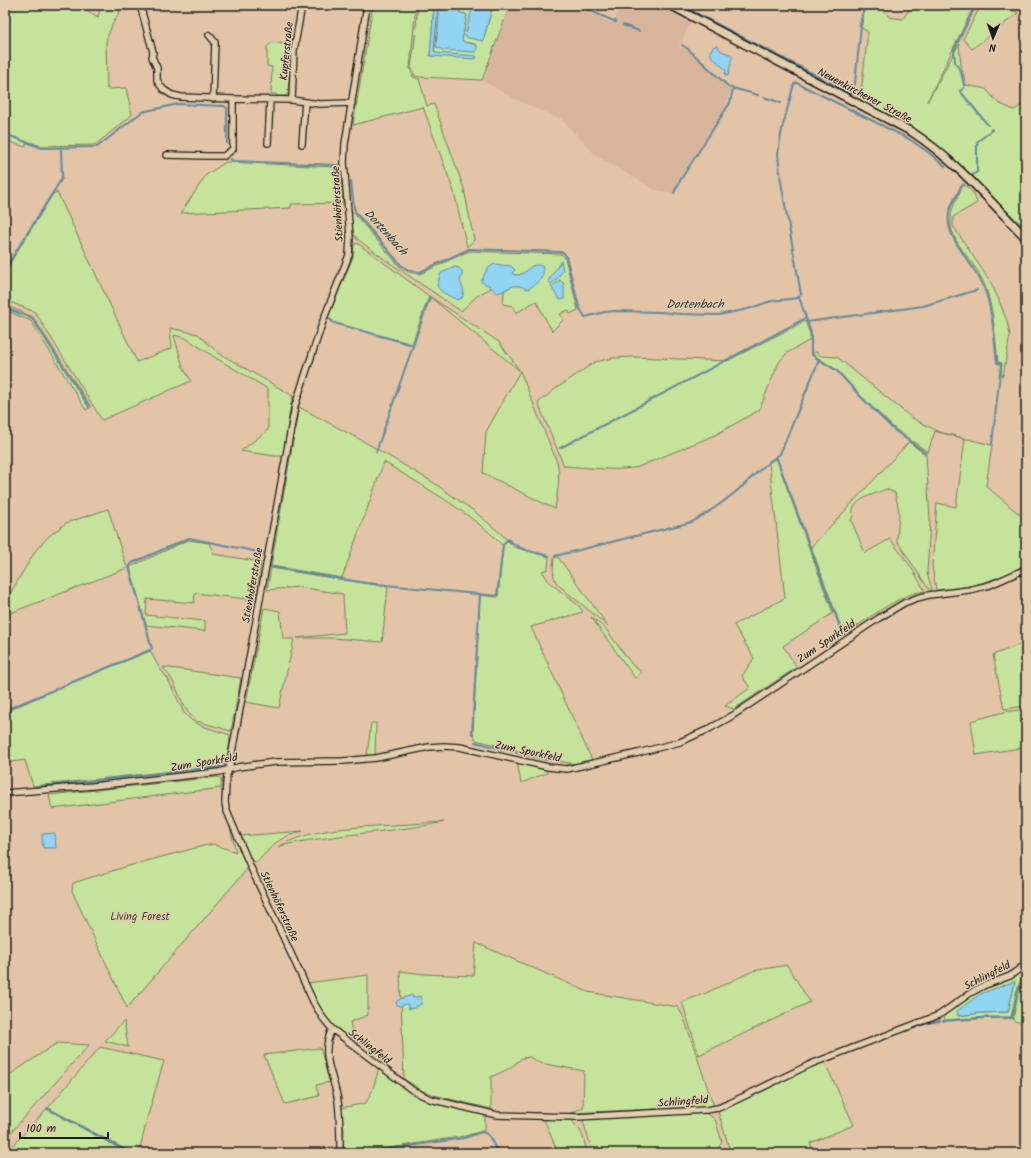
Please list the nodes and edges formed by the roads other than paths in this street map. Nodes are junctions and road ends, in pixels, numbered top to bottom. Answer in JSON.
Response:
{"nodes":[{"id":1,"x":140,"y":5,"type":"edge"},
{"id":2,"x":302,"y":5,"type":"edge"},
{"id":3,"x":367,"y":5,"type":"edge"},
{"id":4,"x":670,"y":5,"type":"edge"},
{"id":5,"x":209,"y":35,"type":"dead end"},
{"id":6,"x":213,"y":98,"type":"junction"},
{"id":7,"x":233,"y":99,"type":"junction"},
{"id":8,"x":270,"y":100,"type":"junction"},
{"id":9,"x":292,"y":100,"type":"junction"},
{"id":10,"x":305,"y":102,"type":"junction"},
{"id":11,"x":352,"y":103,"type":"junction"},
{"id":12,"x":268,"y":143,"type":"dead end"},
{"id":13,"x":302,"y":144,"type":"dead end"},
{"id":14,"x":167,"y":155,"type":"dead end"},
{"id":15,"x":1026,"y":238,"type":"edge"},
{"id":16,"x":1026,"y":569,"type":"edge"},
{"id":17,"x":229,"y":769,"type":"junction"},
{"id":18,"x":5,"y":793,"type":"edge"},
{"id":19,"x":1026,"y":964,"type":"edge"},
{"id":20,"x":332,"y":1029,"type":"junction"},
{"id":21,"x":340,"y":1153,"type":"edge"}],
"edges":[{"from":1,"to":6,"type":"street"},
{"from":2,"to":9,"type":"street","name":"Kupferstraße"},
{"from":3,"to":11,"type":"street","name":"Stienhöferstraße"},
{"from":4,"to":15,"type":"street","name":"Neuenkirchener Straße"},
{"from":5,"to":6,"type":"street"},
{"from":6,"to":7,"type":"street"},
{"from":7,"to":8,"type":"street"},
{"from":7,"to":14,"type":"street"},
{"from":8,"to":9,"type":"street"},
{"from":8,"to":12,"type":"street"},
{"from":9,"to":10,"type":"street"},
{"from":10,"to":11,"type":"street"},
{"from":10,"to":13,"type":"street"},
{"from":11,"to":17,"type":"street","name":"Stienhöferstraße"},
{"from":16,"to":17,"type":"street","name":"Zum Sporkfeld"},
{"from":17,"to":18,"type":"street","name":"Zum Sporkfeld"},
{"from":17,"to":20,"type":"street","name":"Stienhöferstraße"},
{"from":19,"to":20,"type":"street","name":"Schlingfeld"},
{"from":20,"to":21,"type":"street"}]}
